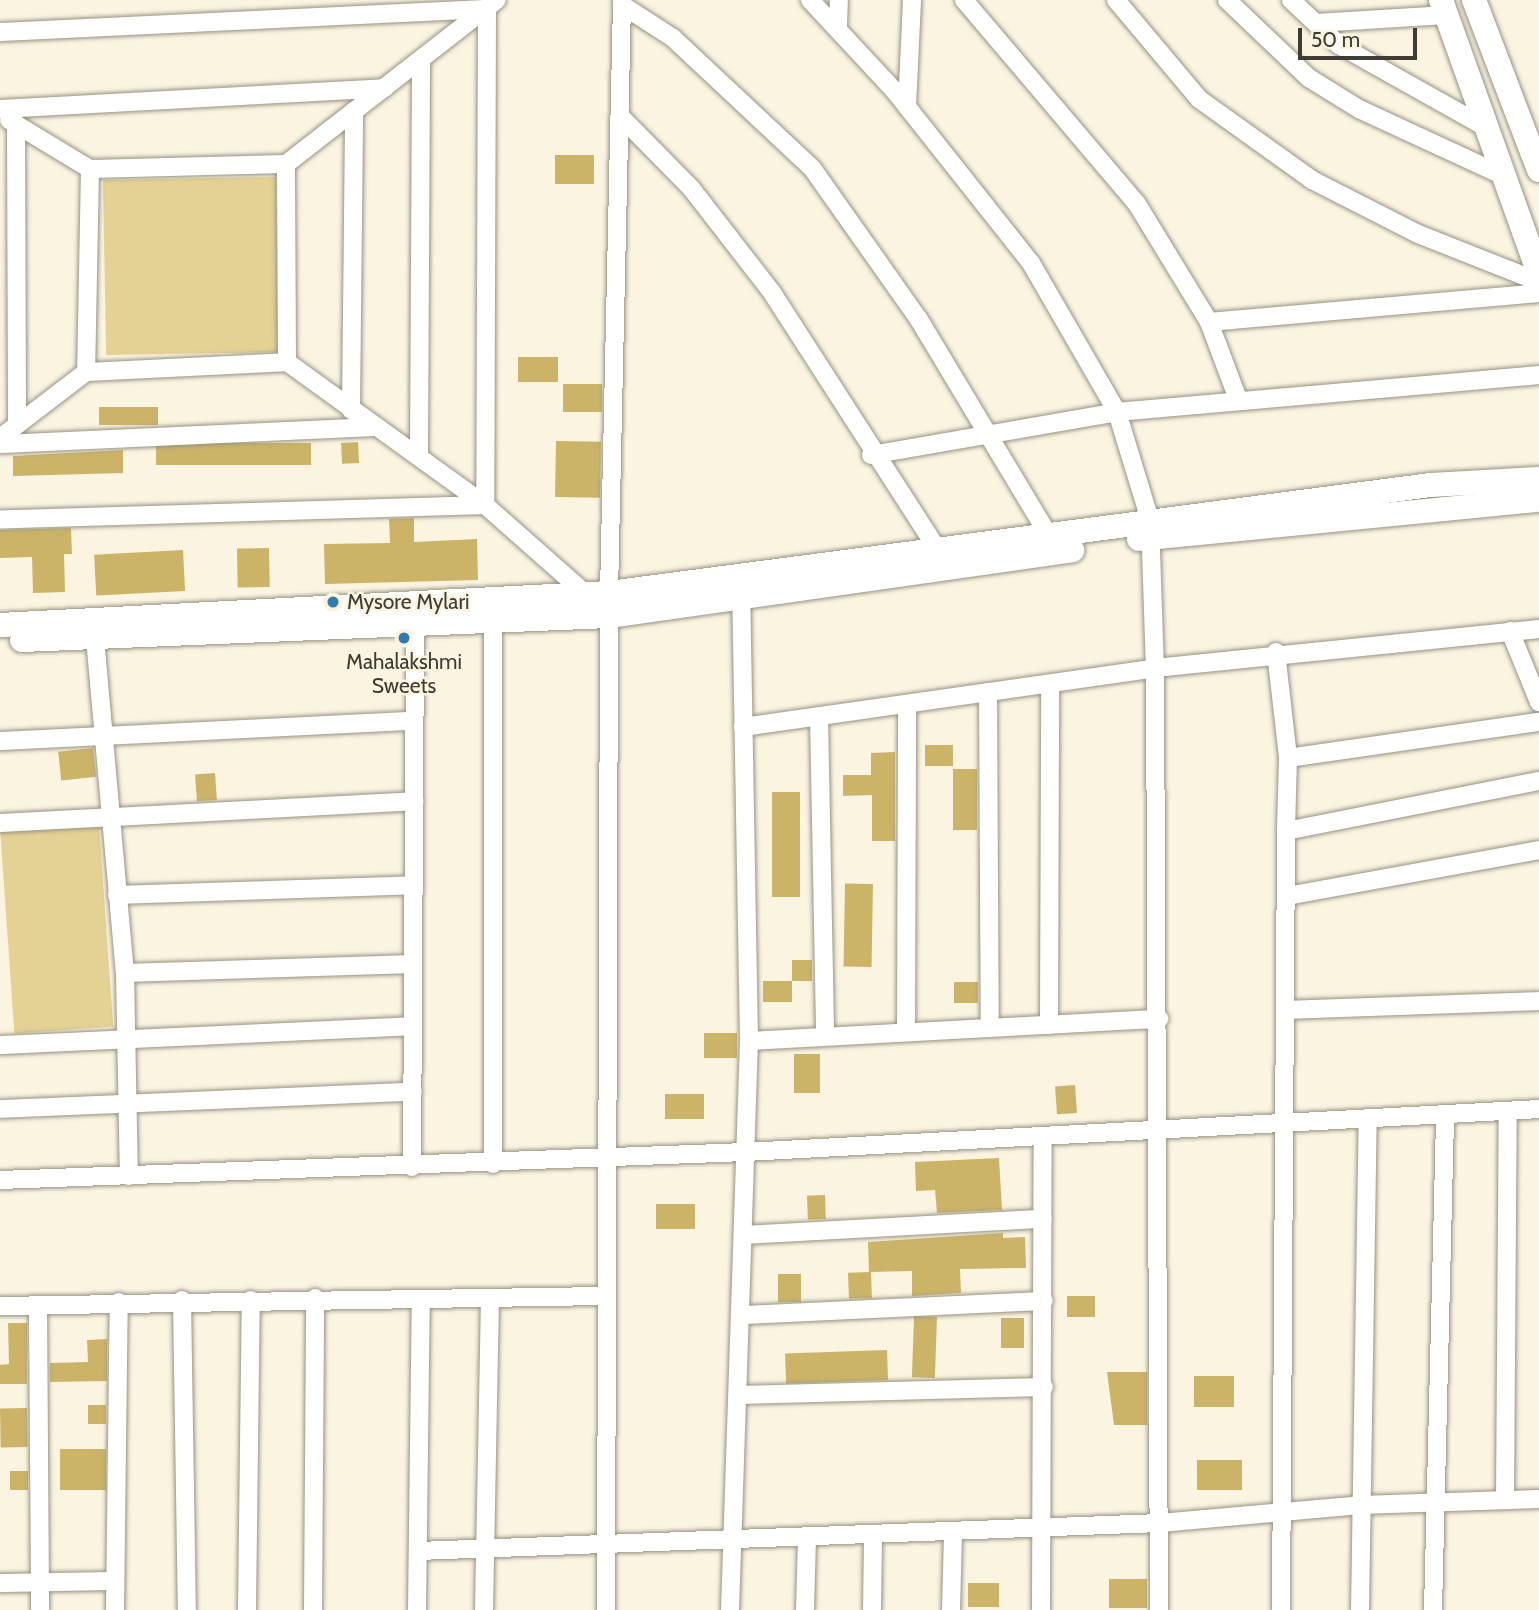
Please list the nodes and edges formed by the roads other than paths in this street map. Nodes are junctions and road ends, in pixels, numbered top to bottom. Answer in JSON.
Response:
{"nodes":[{"id":1,"x":810,"y":0,"type":"edge"},
{"id":2,"x":839,"y":0,"type":"edge"},
{"id":3,"x":912,"y":0,"type":"edge"},
{"id":4,"x":964,"y":0,"type":"edge"},
{"id":5,"x":1116,"y":0,"type":"edge"},
{"id":6,"x":1227,"y":0,"type":"edge"},
{"id":7,"x":1291,"y":0,"type":"edge"},
{"id":8,"x":1474,"y":0,"type":"edge"},
{"id":9,"x":622,"y":3,"type":"edge"},
{"id":10,"x":492,"y":4,"type":"edge"},
{"id":11,"x":1444,"y":8,"type":"edge"},
{"id":12,"x":1316,"y":23,"type":"junction"},
{"id":13,"x":838,"y":25,"type":"junction"},
{"id":14,"x":0,"y":32,"type":"edge"},
{"id":15,"x":421,"y":59,"type":"junction"},
{"id":16,"x":384,"y":88,"type":"junction"},
{"id":17,"x":907,"y":107,"type":"junction"},
{"id":18,"x":354,"y":111,"type":"junction"},
{"id":19,"x":0,"y":112,"type":"edge"},
{"id":20,"x":621,"y":117,"type":"junction"},
{"id":21,"x":16,"y":124,"type":"junction"},
{"id":22,"x":1485,"y":127,"type":"junction"},
{"id":23,"x":1529,"y":144,"type":"junction"},
{"id":24,"x":286,"y":164,"type":"junction"},
{"id":25,"x":1498,"y":164,"type":"junction"},
{"id":26,"x":90,"y":169,"type":"junction"},
{"id":27,"x":1539,"y":170,"type":"edge"},
{"id":28,"x":1539,"y":274,"type":"edge"},
{"id":29,"x":1539,"y":282,"type":"edge"},
{"id":30,"x":1539,"y":293,"type":"edge"},
{"id":31,"x":1209,"y":323,"type":"junction"},
{"id":32,"x":287,"y":362,"type":"junction"},
{"id":33,"x":86,"y":372,"type":"junction"},
{"id":34,"x":1539,"y":375,"type":"edge"},
{"id":35,"x":1238,"y":398,"type":"junction"},
{"id":36,"x":351,"y":410,"type":"junction"},
{"id":37,"x":1117,"y":412,"type":"junction"},
{"id":38,"x":17,"y":425,"type":"junction"},
{"id":39,"x":377,"y":427,"type":"junction"},
{"id":40,"x":988,"y":434,"type":"junction"},
{"id":41,"x":0,"y":438,"type":"edge"},
{"id":42,"x":0,"y":444,"type":"edge"},
{"id":43,"x":419,"y":454,"type":"junction"},
{"id":44,"x":871,"y":455,"type":"junction"},
{"id":45,"x":1539,"y":479,"type":"edge"},
{"id":46,"x":1539,"y":500,"type":"edge"},
{"id":47,"x":485,"y":505,"type":"junction"},
{"id":48,"x":0,"y":519,"type":"edge"},
{"id":49,"x":1150,"y":529,"type":"junction"},
{"id":50,"x":1049,"y":536,"type":"junction"},
{"id":51,"x":939,"y":552,"type":"junction"},
{"id":52,"x":602,"y":601,"type":"junction"},
{"id":53,"x":741,"y":602,"type":"junction"},
{"id":54,"x":493,"y":623,"type":"junction"},
{"id":55,"x":0,"y":625,"type":"edge"},
{"id":56,"x":415,"y":627,"type":"junction"},
{"id":57,"x":1539,"y":629,"type":"edge"},
{"id":58,"x":1510,"y":631,"type":"junction"},
{"id":59,"x":95,"y":638,"type":"junction"},
{"id":60,"x":0,"y":641,"type":"edge"},
{"id":61,"x":1276,"y":652,"type":"junction"},
{"id":62,"x":1155,"y":668,"type":"junction"},
{"id":63,"x":1049,"y":684,"type":"junction"},
{"id":64,"x":988,"y":692,"type":"junction"},
{"id":65,"x":1539,"y":702,"type":"edge"},
{"id":66,"x":907,"y":704,"type":"junction"},
{"id":67,"x":819,"y":716,"type":"junction"},
{"id":68,"x":414,"y":721,"type":"junction"},
{"id":69,"x":1539,"y":722,"type":"edge"},
{"id":70,"x":743,"y":727,"type":"junction"},
{"id":71,"x":103,"y":735,"type":"junction"},
{"id":72,"x":0,"y":741,"type":"edge"},
{"id":73,"x":1288,"y":758,"type":"junction"},
{"id":74,"x":1539,"y":780,"type":"edge"},
{"id":75,"x":414,"y":801,"type":"junction"},
{"id":76,"x":110,"y":817,"type":"junction"},
{"id":77,"x":0,"y":823,"type":"edge"},
{"id":78,"x":1286,"y":831,"type":"junction"},
{"id":79,"x":1539,"y":850,"type":"edge"},
{"id":80,"x":413,"y":885,"type":"junction"},
{"id":81,"x":117,"y":895,"type":"junction"},
{"id":82,"x":1287,"y":896,"type":"junction"},
{"id":83,"x":413,"y":964,"type":"junction"},
{"id":84,"x":125,"y":972,"type":"junction"},
{"id":85,"x":1539,"y":1001,"type":"edge"},
{"id":86,"x":1286,"y":1010,"type":"junction"},
{"id":87,"x":1159,"y":1019,"type":"junction"},
{"id":88,"x":1049,"y":1025,"type":"junction"},
{"id":89,"x":413,"y":1026,"type":"junction"},
{"id":90,"x":990,"y":1028,"type":"junction"},
{"id":91,"x":906,"y":1031,"type":"junction"},
{"id":92,"x":825,"y":1035,"type":"junction"},
{"id":93,"x":126,"y":1038,"type":"junction"},
{"id":94,"x":749,"y":1041,"type":"junction"},
{"id":95,"x":0,"y":1045,"type":"edge"},
{"id":96,"x":413,"y":1092,"type":"junction"},
{"id":97,"x":130,"y":1100,"type":"junction"},
{"id":98,"x":0,"y":1109,"type":"edge"},
{"id":99,"x":1539,"y":1109,"type":"edge"},
{"id":100,"x":1508,"y":1111,"type":"junction"},
{"id":101,"x":1445,"y":1115,"type":"junction"},
{"id":102,"x":1368,"y":1119,"type":"junction"},
{"id":103,"x":1286,"y":1124,"type":"junction"},
{"id":104,"x":1157,"y":1130,"type":"junction"},
{"id":105,"x":1043,"y":1137,"type":"junction"},
{"id":106,"x":746,"y":1152,"type":"junction"},
{"id":107,"x":611,"y":1158,"type":"junction"},
{"id":108,"x":493,"y":1164,"type":"junction"},
{"id":109,"x":412,"y":1167,"type":"junction"},
{"id":110,"x":129,"y":1175,"type":"junction"},
{"id":111,"x":0,"y":1180,"type":"edge"},
{"id":112,"x":1043,"y":1219,"type":"junction"},
{"id":113,"x":743,"y":1235,"type":"junction"},
{"id":114,"x":606,"y":1296,"type":"junction"},
{"id":115,"x":315,"y":1298,"type":"junction"},
{"id":116,"x":490,"y":1298,"type":"junction"},
{"id":117,"x":421,"y":1299,"type":"junction"},
{"id":118,"x":182,"y":1300,"type":"junction"},
{"id":119,"x":251,"y":1300,"type":"junction"},
{"id":120,"x":1044,"y":1301,"type":"junction"},
{"id":121,"x":118,"y":1302,"type":"junction"},
{"id":122,"x":38,"y":1305,"type":"junction"},
{"id":123,"x":0,"y":1306,"type":"edge"},
{"id":124,"x":743,"y":1315,"type":"junction"},
{"id":125,"x":1044,"y":1387,"type":"junction"},
{"id":126,"x":738,"y":1395,"type":"junction"},
{"id":127,"x":1539,"y":1499,"type":"edge"},
{"id":128,"x":1505,"y":1500,"type":"junction"},
{"id":129,"x":1433,"y":1503,"type":"junction"},
{"id":130,"x":1360,"y":1505,"type":"junction"},
{"id":131,"x":1282,"y":1511,"type":"junction"},
{"id":132,"x":1160,"y":1523,"type":"junction"},
{"id":133,"x":1042,"y":1528,"type":"junction"},
{"id":134,"x":953,"y":1532,"type":"junction"},
{"id":135,"x":873,"y":1536,"type":"junction"},
{"id":136,"x":731,"y":1539,"type":"junction"},
{"id":137,"x":807,"y":1539,"type":"junction"},
{"id":138,"x":607,"y":1542,"type":"junction"},
{"id":139,"x":485,"y":1549,"type":"junction"},
{"id":140,"x":418,"y":1551,"type":"junction"},
{"id":141,"x":115,"y":1581,"type":"junction"},
{"id":142,"x":40,"y":1582,"type":"junction"},
{"id":143,"x":0,"y":1583,"type":"edge"},
{"id":144,"x":40,"y":1610,"type":"edge"},
{"id":145,"x":115,"y":1610,"type":"edge"},
{"id":146,"x":187,"y":1610,"type":"edge"},
{"id":147,"x":247,"y":1610,"type":"edge"},
{"id":148,"x":313,"y":1610,"type":"edge"},
{"id":149,"x":417,"y":1610,"type":"edge"},
{"id":150,"x":484,"y":1610,"type":"edge"},
{"id":151,"x":606,"y":1610,"type":"edge"},
{"id":152,"x":730,"y":1610,"type":"edge"},
{"id":153,"x":805,"y":1610,"type":"edge"},
{"id":154,"x":873,"y":1610,"type":"edge"},
{"id":155,"x":951,"y":1610,"type":"edge"},
{"id":156,"x":1041,"y":1610,"type":"edge"},
{"id":157,"x":1159,"y":1610,"type":"edge"},
{"id":158,"x":1282,"y":1610,"type":"edge"},
{"id":159,"x":1360,"y":1610,"type":"edge"},
{"id":160,"x":1433,"y":1610,"type":"edge"}],
"edges":[{"from":1,"to":13,"type":"street"},
{"from":2,"to":13,"type":"street"},
{"from":3,"to":17,"type":"street"},
{"from":4,"to":31,"type":"street"},
{"from":5,"to":29,"type":"street"},
{"from":6,"to":25,"type":"street"},
{"from":7,"to":12,"type":"street"},
{"from":8,"to":23,"type":"street"},
{"from":9,"to":20,"type":"street"},
{"from":9,"to":40,"type":"street"},
{"from":10,"to":14,"type":"street"},
{"from":10,"to":15,"type":"street"},
{"from":10,"to":47,"type":"street"},
{"from":11,"to":12,"type":"street"},
{"from":11,"to":22,"type":"street"},
{"from":12,"to":22,"type":"street"},
{"from":13,"to":17,"type":"street"},
{"from":15,"to":16,"type":"street"},
{"from":15,"to":43,"type":"street"},
{"from":16,"to":18,"type":"street"},
{"from":16,"to":19,"type":"street"},
{"from":17,"to":37,"type":"street"},
{"from":18,"to":24,"type":"street"},
{"from":18,"to":36,"type":"street"},
{"from":19,"to":21,"type":"street"},
{"from":20,"to":44,"type":"street"},
{"from":20,"to":52,"type":"street"},
{"from":21,"to":26,"type":"street"},
{"from":21,"to":38,"type":"street"},
{"from":22,"to":25,"type":"street"},
{"from":23,"to":25,"type":"street"},
{"from":23,"to":27,"type":"street"},
{"from":24,"to":26,"type":"street"},
{"from":24,"to":32,"type":"street"},
{"from":25,"to":28,"type":"street"},
{"from":26,"to":33,"type":"street"},
{"from":30,"to":31,"type":"street"},
{"from":31,"to":35,"type":"street"},
{"from":32,"to":33,"type":"street"},
{"from":32,"to":36,"type":"street"},
{"from":33,"to":38,"type":"street"},
{"from":34,"to":35,"type":"street"},
{"from":35,"to":37,"type":"street"},
{"from":36,"to":39,"type":"street"},
{"from":37,"to":40,"type":"street"},
{"from":37,"to":49,"type":"street"},
{"from":38,"to":41,"type":"street"},
{"from":39,"to":42,"type":"street"},
{"from":39,"to":43,"type":"street"},
{"from":40,"to":44,"type":"street"},
{"from":40,"to":50,"type":"street"},
{"from":43,"to":47,"type":"street"},
{"from":44,"to":51,"type":"street"},
{"from":45,"to":49,"type":"street"},
{"from":46,"to":49,"type":"street"},
{"from":47,"to":48,"type":"street"},
{"from":47,"to":52,"type":"street"},
{"from":49,"to":50,"type":"street"},
{"from":49,"to":53,"type":"street"},
{"from":49,"to":62,"type":"street"},
{"from":50,"to":51,"type":"street"},
{"from":51,"to":52,"type":"street"},
{"from":52,"to":53,"type":"street"},
{"from":52,"to":54,"type":"street"},
{"from":52,"to":55,"type":"street"},
{"from":52,"to":107,"type":"street"},
{"from":53,"to":70,"type":"street"},
{"from":54,"to":56,"type":"street"},
{"from":54,"to":108,"type":"street"},
{"from":56,"to":59,"type":"street"},
{"from":56,"to":68,"type":"street"},
{"from":57,"to":58,"type":"street"},
{"from":58,"to":61,"type":"street"},
{"from":58,"to":65,"type":"street"},
{"from":59,"to":60,"type":"street"},
{"from":59,"to":71,"type":"street"},
{"from":61,"to":62,"type":"street"},
{"from":61,"to":73,"type":"street"},
{"from":62,"to":63,"type":"street"},
{"from":62,"to":87,"type":"street"},
{"from":63,"to":64,"type":"street"},
{"from":63,"to":88,"type":"street"},
{"from":64,"to":66,"type":"street"},
{"from":64,"to":90,"type":"street"},
{"from":66,"to":67,"type":"street"},
{"from":66,"to":91,"type":"street"},
{"from":67,"to":70,"type":"street"},
{"from":67,"to":92,"type":"street"},
{"from":68,"to":71,"type":"street"},
{"from":68,"to":75,"type":"street"},
{"from":69,"to":73,"type":"street"},
{"from":70,"to":94,"type":"street"},
{"from":71,"to":72,"type":"street"},
{"from":71,"to":76,"type":"street"},
{"from":73,"to":78,"type":"street"},
{"from":74,"to":78,"type":"street"},
{"from":75,"to":76,"type":"street"},
{"from":75,"to":80,"type":"street"},
{"from":76,"to":77,"type":"street"},
{"from":76,"to":81,"type":"street"},
{"from":78,"to":82,"type":"street"},
{"from":79,"to":82,"type":"street"},
{"from":80,"to":81,"type":"street"},
{"from":80,"to":83,"type":"street"},
{"from":81,"to":84,"type":"street"},
{"from":82,"to":86,"type":"street"},
{"from":83,"to":84,"type":"street"},
{"from":83,"to":89,"type":"street"},
{"from":84,"to":93,"type":"street"},
{"from":85,"to":86,"type":"street"},
{"from":86,"to":103,"type":"street"},
{"from":87,"to":88,"type":"street"},
{"from":87,"to":104,"type":"street"},
{"from":88,"to":90,"type":"street"},
{"from":89,"to":93,"type":"street"},
{"from":89,"to":96,"type":"street"},
{"from":90,"to":91,"type":"street"},
{"from":91,"to":92,"type":"street"},
{"from":92,"to":94,"type":"street"},
{"from":93,"to":95,"type":"street"},
{"from":93,"to":97,"type":"street"},
{"from":94,"to":106,"type":"street"},
{"from":96,"to":97,"type":"street"},
{"from":96,"to":109,"type":"street"},
{"from":97,"to":98,"type":"street"},
{"from":97,"to":110,"type":"street"},
{"from":99,"to":100,"type":"street"},
{"from":100,"to":101,"type":"street"},
{"from":100,"to":128,"type":"street"},
{"from":101,"to":102,"type":"street"},
{"from":101,"to":129,"type":"street"},
{"from":102,"to":103,"type":"street"},
{"from":102,"to":130,"type":"street"},
{"from":103,"to":104,"type":"street"},
{"from":103,"to":131,"type":"street"},
{"from":104,"to":105,"type":"street"},
{"from":104,"to":132,"type":"street"},
{"from":105,"to":106,"type":"street"},
{"from":105,"to":112,"type":"street"},
{"from":106,"to":107,"type":"street"},
{"from":106,"to":113,"type":"street"},
{"from":107,"to":108,"type":"street"},
{"from":107,"to":114,"type":"street"},
{"from":108,"to":109,"type":"street"},
{"from":109,"to":110,"type":"street"},
{"from":110,"to":111,"type":"street"},
{"from":112,"to":113,"type":"street"},
{"from":112,"to":120,"type":"street"},
{"from":113,"to":124,"type":"street"},
{"from":114,"to":116,"type":"street"},
{"from":114,"to":138,"type":"street"},
{"from":115,"to":117,"type":"street"},
{"from":115,"to":119,"type":"street"},
{"from":115,"to":148,"type":"street"},
{"from":116,"to":117,"type":"street"},
{"from":116,"to":139,"type":"street"},
{"from":117,"to":140,"type":"street"},
{"from":118,"to":119,"type":"street"},
{"from":118,"to":121,"type":"street"},
{"from":118,"to":146,"type":"street"},
{"from":119,"to":147,"type":"street"},
{"from":120,"to":124,"type":"street"},
{"from":120,"to":125,"type":"street"},
{"from":121,"to":122,"type":"street"},
{"from":121,"to":141,"type":"street"},
{"from":122,"to":123,"type":"street"},
{"from":122,"to":142,"type":"street"},
{"from":124,"to":126,"type":"street"},
{"from":125,"to":126,"type":"street"},
{"from":125,"to":133,"type":"street"},
{"from":126,"to":136,"type":"street"},
{"from":127,"to":128,"type":"street"},
{"from":128,"to":129,"type":"street"},
{"from":129,"to":130,"type":"street"},
{"from":129,"to":160,"type":"street"},
{"from":130,"to":131,"type":"street"},
{"from":130,"to":159,"type":"street"},
{"from":131,"to":132,"type":"street"},
{"from":131,"to":158,"type":"street"},
{"from":132,"to":133,"type":"street"},
{"from":132,"to":157,"type":"street"},
{"from":133,"to":134,"type":"street"},
{"from":133,"to":156,"type":"street"},
{"from":134,"to":135,"type":"street"},
{"from":134,"to":155,"type":"street"},
{"from":135,"to":137,"type":"street"},
{"from":135,"to":154,"type":"street"},
{"from":136,"to":137,"type":"street"},
{"from":136,"to":138,"type":"street"},
{"from":136,"to":152,"type":"street"},
{"from":137,"to":153,"type":"street"},
{"from":138,"to":139,"type":"street"},
{"from":138,"to":151,"type":"street"},
{"from":139,"to":140,"type":"street"},
{"from":139,"to":150,"type":"street"},
{"from":140,"to":149,"type":"street"},
{"from":141,"to":142,"type":"street"},
{"from":141,"to":145,"type":"street"},
{"from":142,"to":143,"type":"street"},
{"from":142,"to":144,"type":"street"}]}
